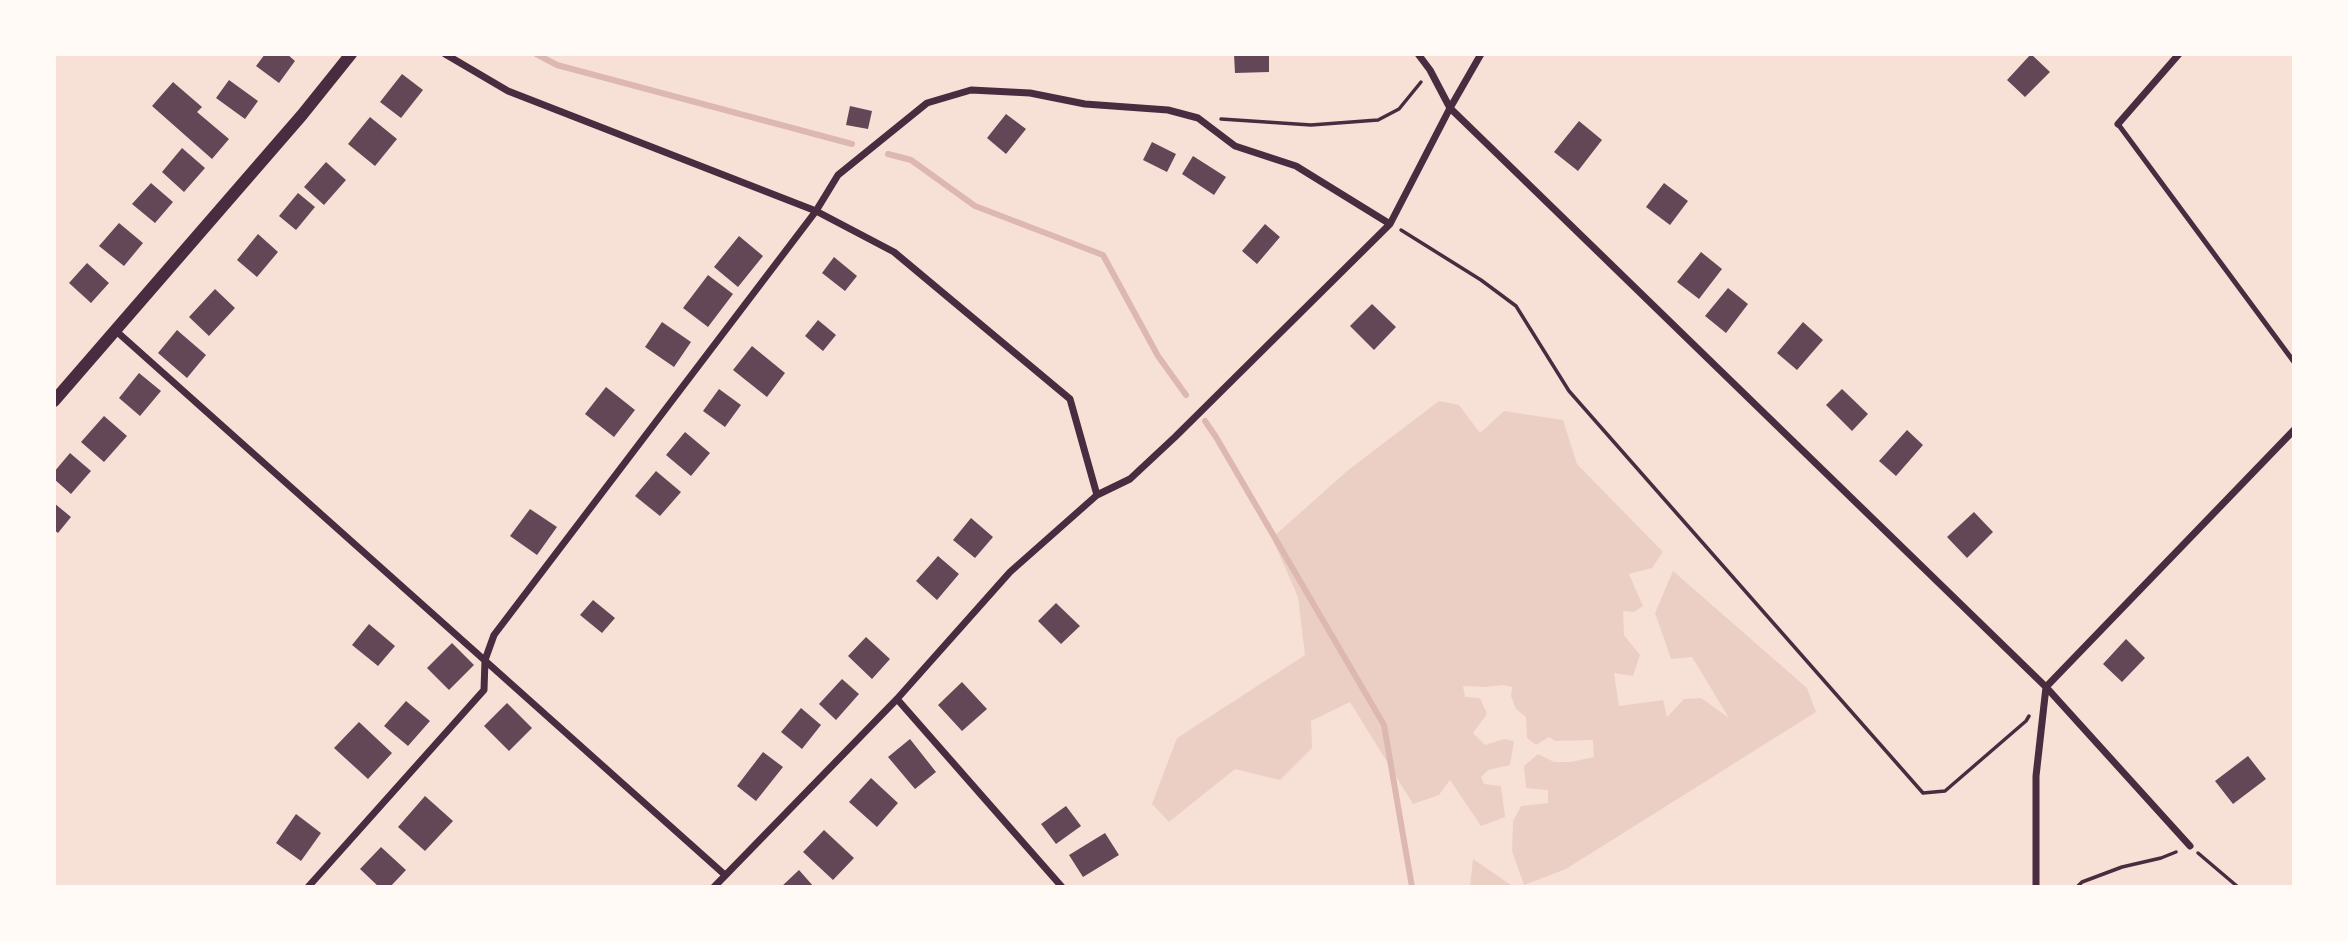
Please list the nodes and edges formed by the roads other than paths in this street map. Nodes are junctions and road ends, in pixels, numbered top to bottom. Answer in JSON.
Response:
{"nodes":[{"id":1,"x":351,"y":54,"type":"edge"},
{"id":2,"x":445,"y":54,"type":"edge"},
{"id":3,"x":1418,"y":54,"type":"edge"},
{"id":4,"x":1481,"y":54,"type":"edge"},
{"id":5,"x":2179,"y":54,"type":"edge"},
{"id":6,"x":1450,"y":108,"type":"junction"},
{"id":7,"x":2118,"y":124,"type":"joint"},
{"id":8,"x":816,"y":211,"type":"junction"},
{"id":9,"x":1390,"y":224,"type":"junction"},
{"id":10,"x":116,"y":330,"type":"junction"},
{"id":11,"x":2294,"y":362,"type":"edge"},
{"id":12,"x":54,"y":401,"type":"edge"},
{"id":13,"x":2294,"y":430,"type":"edge"},
{"id":14,"x":1097,"y":495,"type":"junction"},
{"id":15,"x":485,"y":660,"type":"junction"},
{"id":16,"x":2046,"y":687,"type":"junction"},
{"id":17,"x":897,"y":699,"type":"junction"},
{"id":18,"x":2190,"y":846,"type":"road end"},
{"id":19,"x":724,"y":874,"type":"junction"},
{"id":20,"x":307,"y":887,"type":"edge"},
{"id":21,"x":714,"y":887,"type":"edge"},
{"id":22,"x":1062,"y":887,"type":"edge"},
{"id":23,"x":2035,"y":887,"type":"edge"}],
"edges":[{"from":1,"to":10,"type":"street"},
{"from":2,"to":8,"type":"street"},
{"from":3,"to":6,"type":"street"},
{"from":4,"to":6,"type":"street"},
{"from":5,"to":7,"type":"street"},
{"from":6,"to":9,"type":"street"},
{"from":6,"to":16,"type":"street"},
{"from":7,"to":11,"type":"lane"},
{"from":8,"to":9,"type":"street"},
{"from":8,"to":14,"type":"street"},
{"from":8,"to":15,"type":"street"},
{"from":9,"to":14,"type":"street"},
{"from":10,"to":12,"type":"street"},
{"from":10,"to":15,"type":"street"},
{"from":13,"to":16,"type":"street"},
{"from":14,"to":17,"type":"street"},
{"from":15,"to":19,"type":"street"},
{"from":15,"to":20,"type":"street"},
{"from":16,"to":18,"type":"street"},
{"from":16,"to":23,"type":"street"},
{"from":17,"to":19,"type":"street"},
{"from":17,"to":22,"type":"street"},
{"from":19,"to":21,"type":"street"}]}
